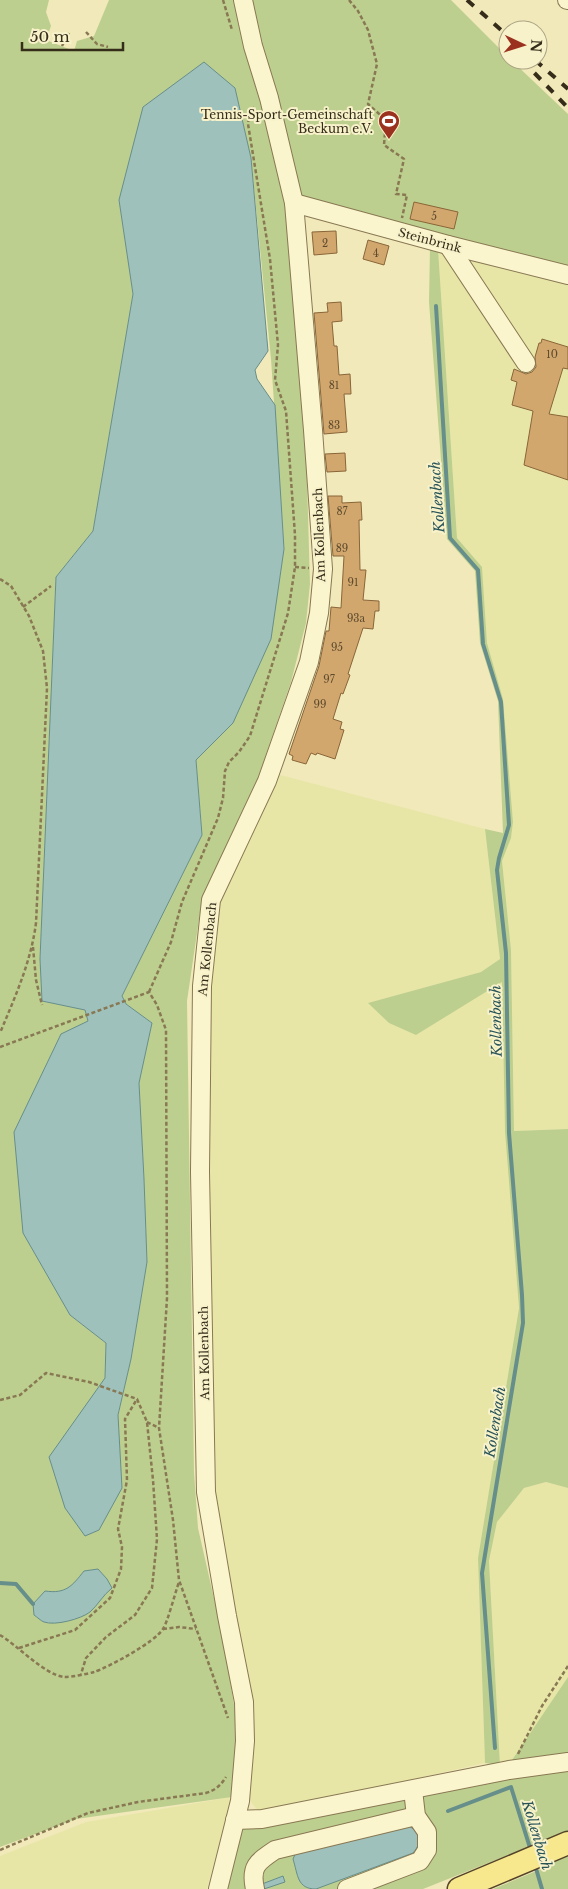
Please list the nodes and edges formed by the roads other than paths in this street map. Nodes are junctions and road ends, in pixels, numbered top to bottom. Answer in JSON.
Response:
{"nodes":[{"id":1,"x":243,"y":0,"type":"edge"},
{"id":2,"x":294,"y":203,"type":"junction"},
{"id":3,"x":448,"y":245,"type":"junction"},
{"id":4,"x":568,"y":275,"type":"edge"},
{"id":5,"x":526,"y":363,"type":"dead end"},
{"id":6,"x":568,"y":1762,"type":"edge"},
{"id":7,"x":413,"y":1790,"type":"junction"},
{"id":8,"x":416,"y":1816,"type":"junction"},
{"id":9,"x":235,"y":1820,"type":"junction"},
{"id":10,"x":561,"y":1846,"type":"edge"},
{"id":11,"x":218,"y":1889,"type":"edge"},
{"id":12,"x":255,"y":1889,"type":"edge"},
{"id":13,"x":347,"y":1889,"type":"edge"},
{"id":14,"x":459,"y":1889,"type":"edge"}],
"edges":[{"from":1,"to":2,"type":"street","name":"Am Kollenbach"},
{"from":2,"to":3,"type":"street","name":"Steinbrink"},
{"from":2,"to":9,"type":"street","name":"Am Kollenbach"},
{"from":3,"to":4,"type":"street","name":"Steinbrink"},
{"from":3,"to":5,"type":"street"},
{"from":6,"to":7,"type":"street"},
{"from":7,"to":8,"type":"street"},
{"from":7,"to":9,"type":"street"},
{"from":8,"to":12,"type":"street"},
{"from":8,"to":13,"type":"street"},
{"from":9,"to":11,"type":"street","name":"Am Kollenbach"},
{"from":10,"to":14,"type":"main road"}]}
